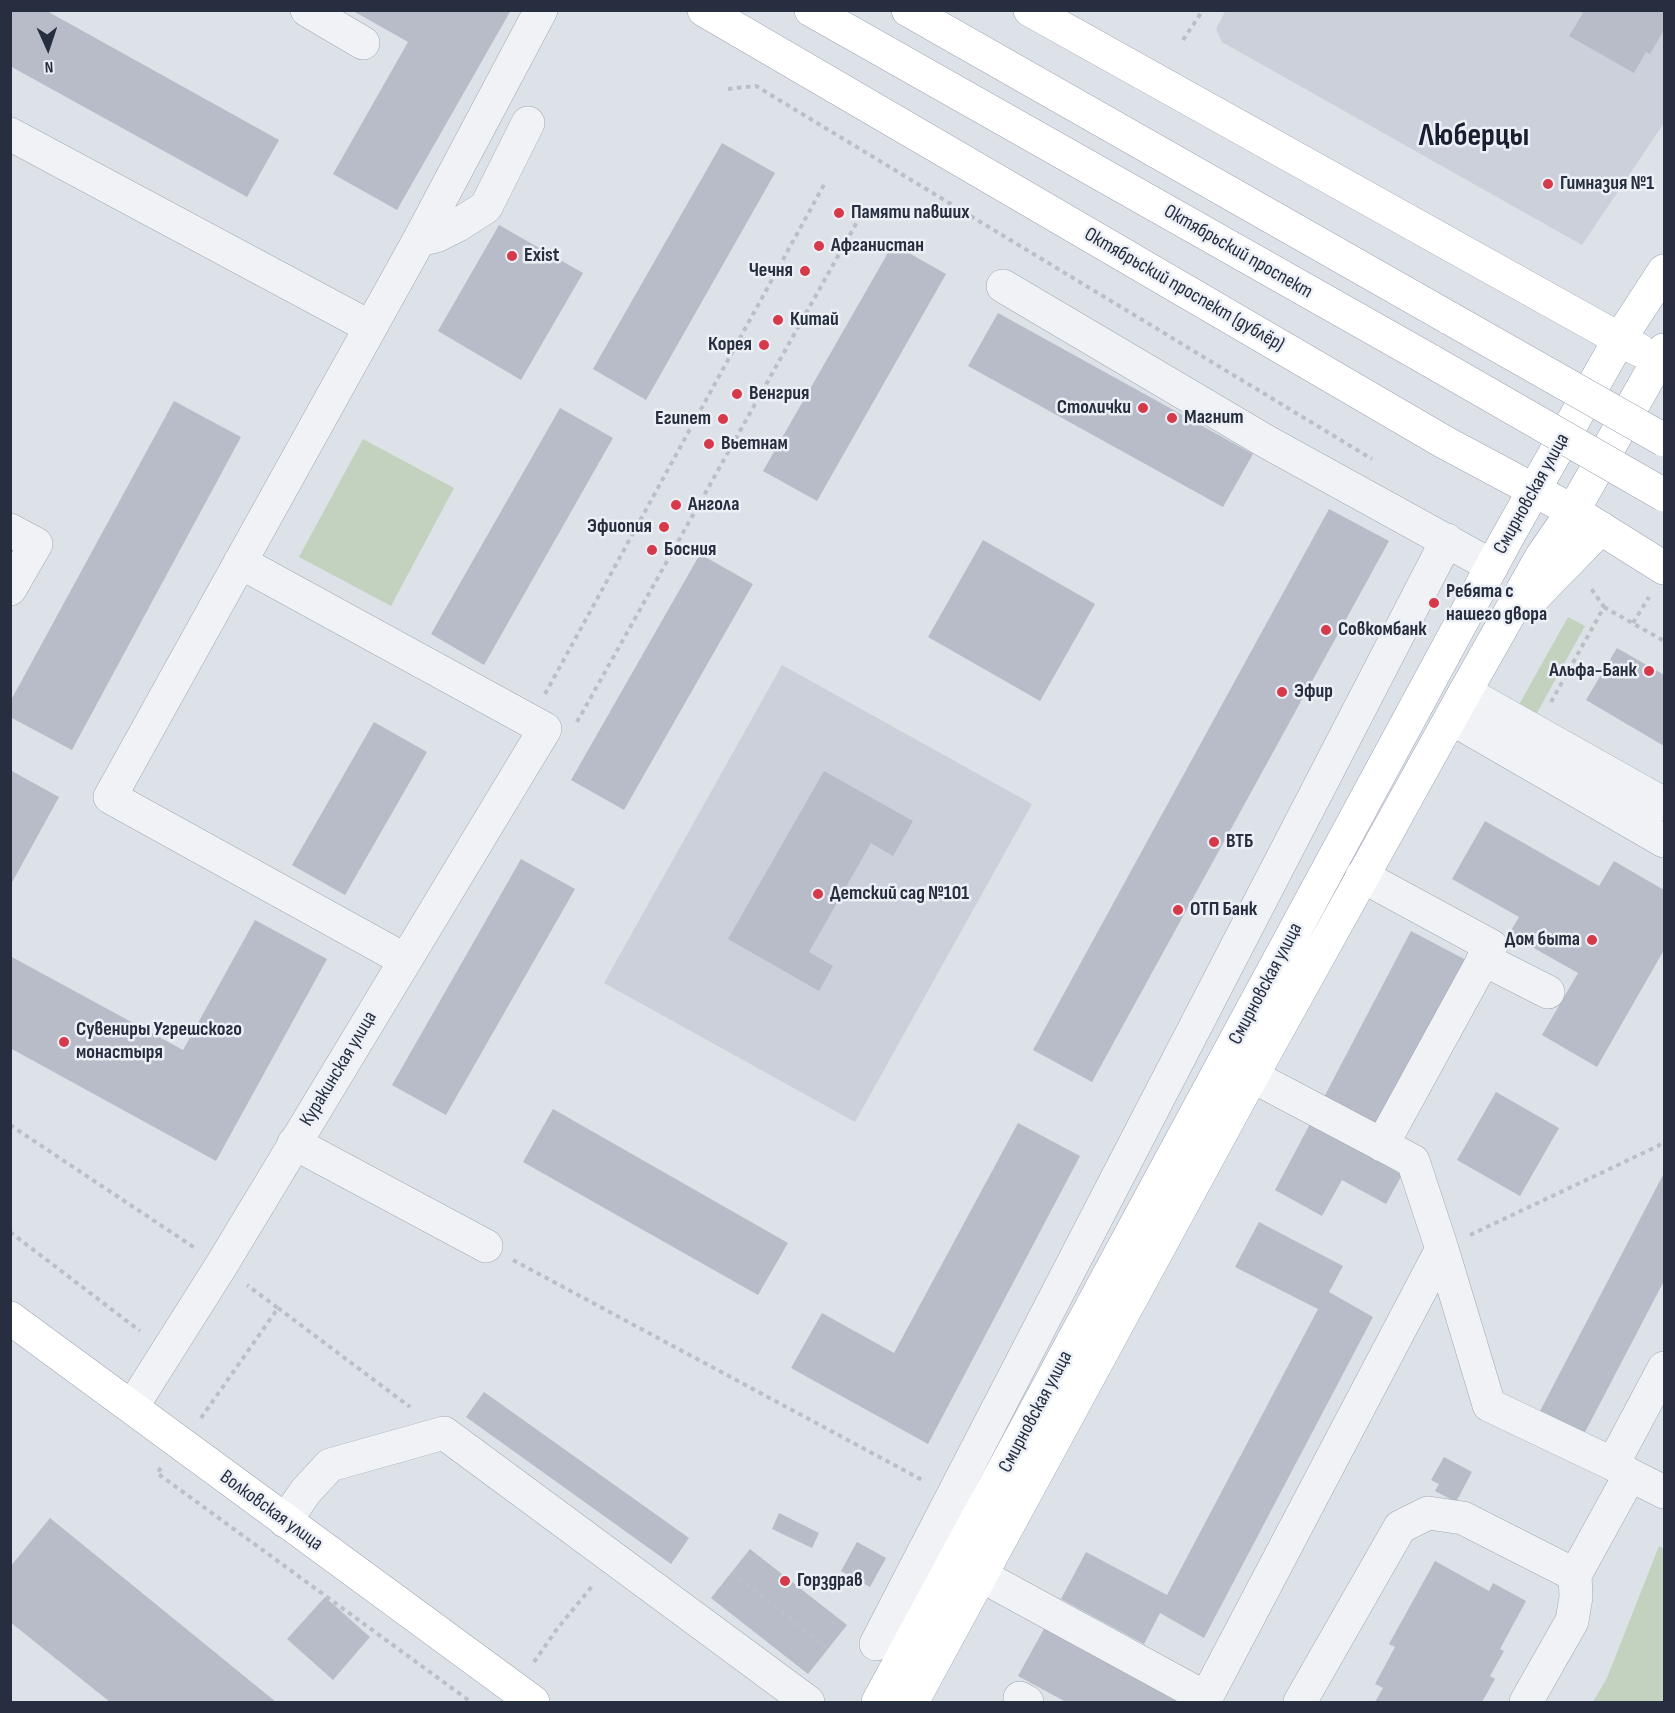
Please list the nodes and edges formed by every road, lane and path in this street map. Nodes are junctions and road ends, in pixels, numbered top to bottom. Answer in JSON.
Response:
{"nodes":[{"id":1,"x":541,"y":10,"type":"edge"},
{"id":2,"x":704,"y":10,"type":"edge"},
{"id":3,"x":811,"y":10,"type":"edge"},
{"id":4,"x":908,"y":10,"type":"edge"},
{"id":5,"x":1030,"y":10,"type":"edge"},
{"id":6,"x":1203,"y":10,"type":"edge"},
{"id":7,"x":309,"y":11,"type":"edge"},
{"id":8,"x":1183,"y":40,"type":"dead end"},
{"id":9,"x":363,"y":43,"type":"dead end"},
{"id":10,"x":728,"y":89,"type":"dead end"},
{"id":11,"x":528,"y":123,"type":"dead end"},
{"id":12,"x":10,"y":134,"type":"edge"},
{"id":13,"x":826,"y":181,"type":"dead end"},
{"id":14,"x":866,"y":206,"type":"dead end"},
{"id":15,"x":419,"y":240,"type":"junction"},
{"id":16,"x":1665,"y":271,"type":"edge"},
{"id":17,"x":1003,"y":286,"type":"dead end"},
{"id":18,"x":370,"y":327,"type":"junction"},
{"id":19,"x":1619,"y":340,"type":"junction"},
{"id":20,"x":1662,"y":358,"type":"edge"},
{"id":21,"x":1665,"y":440,"type":"edge"},
{"id":22,"x":1378,"y":463,"type":"dead end"},
{"id":23,"x":1534,"y":490,"type":"junction"},
{"id":24,"x":1665,"y":495,"type":"edge"},
{"id":25,"x":1573,"y":511,"type":"junction"},
{"id":26,"x":1601,"y":528,"type":"junction"},
{"id":27,"x":10,"y":530,"type":"edge"},
{"id":28,"x":1447,"y":540,"type":"junction"},
{"id":29,"x":240,"y":562,"type":"junction"},
{"id":30,"x":1492,"y":566,"type":"junction"},
{"id":31,"x":1665,"y":568,"type":"edge"},
{"id":32,"x":1588,"y":584,"type":"dead end"},
{"id":33,"x":10,"y":589,"type":"edge"},
{"id":34,"x":1604,"y":607,"type":"junction"},
{"id":35,"x":1498,"y":633,"type":"junction"},
{"id":36,"x":1665,"y":641,"type":"edge"},
{"id":37,"x":1458,"y":705,"type":"junction"},
{"id":38,"x":538,"y":725,"type":"junction"},
{"id":39,"x":1535,"y":731,"type":"junction"},
{"id":40,"x":1665,"y":804,"type":"edge"},
{"id":41,"x":1665,"y":841,"type":"edge"},
{"id":42,"x":1362,"y":876,"type":"junction"},
{"id":43,"x":1484,"y":959,"type":"junction"},
{"id":44,"x":405,"y":960,"type":"junction"},
{"id":45,"x":1548,"y":992,"type":"dead end"},
{"id":46,"x":1252,"y":1076,"type":"junction"},
{"id":47,"x":10,"y":1125,"type":"edge"},
{"id":48,"x":1665,"y":1141,"type":"edge"},
{"id":49,"x":294,"y":1143,"type":"junction"},
{"id":50,"x":1382,"y":1145,"type":"junction"},
{"id":51,"x":10,"y":1232,"type":"edge"},
{"id":52,"x":486,"y":1246,"type":"joint"},
{"id":53,"x":1442,"y":1249,"type":"junction"},
{"id":54,"x":221,"y":1266,"type":"junction"},
{"id":55,"x":278,"y":1308,"type":"junction"},
{"id":56,"x":10,"y":1317,"type":"edge"},
{"id":57,"x":167,"y":1352,"type":"junction"},
{"id":58,"x":1665,"y":1368,"type":"edge"},
{"id":59,"x":132,"y":1407,"type":"junction"},
{"id":60,"x":200,"y":1419,"type":"dead end"},
{"id":61,"x":444,"y":1433,"type":"junction"},
{"id":62,"x":1621,"y":1470,"type":"junction"},
{"id":63,"x":157,"y":1473,"type":"dead end"},
{"id":64,"x":929,"y":1484,"type":"dead end"},
{"id":65,"x":1665,"y":1492,"type":"edge"},
{"id":66,"x":285,"y":1521,"type":"junction"},
{"id":67,"x":614,"y":1559,"type":"junction"},
{"id":68,"x":732,"y":1572,"type":"dead end"},
{"id":69,"x":1575,"y":1575,"type":"junction"},
{"id":70,"x":982,"y":1576,"type":"junction"},
{"id":71,"x":876,"y":1644,"type":"dead end"},
{"id":72,"x":827,"y":1648,"type":"dead end"},
{"id":73,"x":524,"y":1696,"type":"edge"},
{"id":74,"x":471,"y":1702,"type":"edge"},
{"id":75,"x":808,"y":1702,"type":"edge"},
{"id":76,"x":878,"y":1702,"type":"edge"},
{"id":77,"x":912,"y":1702,"type":"edge"},
{"id":78,"x":1300,"y":1702,"type":"edge"},
{"id":79,"x":1526,"y":1702,"type":"edge"}],
"edges":[{"from":1,"to":15,"type":"street"},
{"from":2,"to":23,"type":"main road","name":"Октябрьский проспект (дублёр)"},
{"from":3,"to":24,"type":"main road","name":"Октябрьский проспект","bridge":true},
{"from":4,"to":21,"type":"main road","bridge":true},
{"from":5,"to":19,"type":"main road"},
{"from":6,"to":8,"type":"path"},
{"from":7,"to":9,"type":"street"},
{"from":10,"to":22,"type":"path"},
{"from":11,"to":15,"type":"street"},
{"from":12,"to":18,"type":"street"},
{"from":13,"to":38,"type":"path"},
{"from":14,"to":38,"type":"path"},
{"from":15,"to":18,"type":"street"},
{"from":16,"to":19,"type":"main road","name":"Смирновская улица"},
{"from":17,"to":28,"type":"street"},
{"from":18,"to":29,"type":"street"},
{"from":19,"to":20,"type":"main road"},
{"from":19,"to":23,"type":"main road","name":"Смирновская улица"},
{"from":20,"to":25,"type":"main road","name":"Смирновская улица"},
{"from":23,"to":25,"type":"main road","name":"Октябрьский проспект (дублёр)"},
{"from":23,"to":30,"type":"main road","name":"Смирновская улица"},
{"from":25,"to":26,"type":"main road","name":"Октябрьский проспект (дублёр)"},
{"from":25,"to":35,"type":"main road","name":"Смирновская улица"},
{"from":26,"to":31,"type":"main road","name":"Октябрьский проспект (дублёр)"},
{"from":26,"to":35,"type":"main road","name":"Смирновская улица"},
{"from":27,"to":33,"type":"street"},
{"from":28,"to":30,"type":"street"},
{"from":28,"to":71,"type":"street"},
{"from":29,"to":38,"type":"street"},
{"from":29,"to":44,"type":"street"},
{"from":30,"to":76,"type":"main road","name":"Смирновская улица"},
{"from":32,"to":34,"type":"path"},
{"from":34,"to":36,"type":"path"},
{"from":34,"to":39,"type":"path"},
{"from":35,"to":37,"type":"main road","name":"Смирновская улица"},
{"from":37,"to":39,"type":"street"},
{"from":37,"to":41,"type":"street"},
{"from":37,"to":42,"type":"main road","name":"Смирновская улица"},
{"from":38,"to":44,"type":"street","name":"Куракинская улица"},
{"from":39,"to":40,"type":"street"},
{"from":42,"to":43,"type":"street"},
{"from":42,"to":46,"type":"main road","name":"Смирновская улица"},
{"from":43,"to":45,"type":"street"},
{"from":43,"to":50,"type":"street"},
{"from":44,"to":49,"type":"street","name":"Куракинская улица"},
{"from":46,"to":50,"type":"street"},
{"from":46,"to":70,"type":"main road","name":"Смирновская улица"},
{"from":47,"to":54,"type":"path"},
{"from":48,"to":53,"type":"path"},
{"from":49,"to":52,"type":"street"},
{"from":49,"to":54,"type":"street","name":"Куракинская улица"},
{"from":50,"to":53,"type":"street"},
{"from":51,"to":57,"type":"path"},
{"from":52,"to":64,"type":"path"},
{"from":53,"to":62,"type":"street"},
{"from":53,"to":70,"type":"street"},
{"from":54,"to":55,"type":"path"},
{"from":54,"to":57,"type":"street","name":"Куракинская улица"},
{"from":55,"to":60,"type":"path"},
{"from":55,"to":61,"type":"path"},
{"from":56,"to":59,"type":"main road","name":"Волковская улица"},
{"from":57,"to":59,"type":"street","name":"Куракинская улица"},
{"from":58,"to":62,"type":"street"},
{"from":59,"to":66,"type":"main road","name":"Волковская улица"},
{"from":61,"to":66,"type":"street"},
{"from":61,"to":67,"type":"street"},
{"from":62,"to":65,"type":"street"},
{"from":62,"to":69,"type":"street"},
{"from":63,"to":74,"type":"path"},
{"from":66,"to":73,"type":"main road","name":"Волковская улица"},
{"from":67,"to":73,"type":"path"},
{"from":67,"to":75,"type":"street"},
{"from":68,"to":72,"type":"path"},
{"from":69,"to":78,"type":"street"},
{"from":69,"to":79,"type":"street"},
{"from":70,"to":77,"type":"main road","name":"Смирновская улица"}]}
